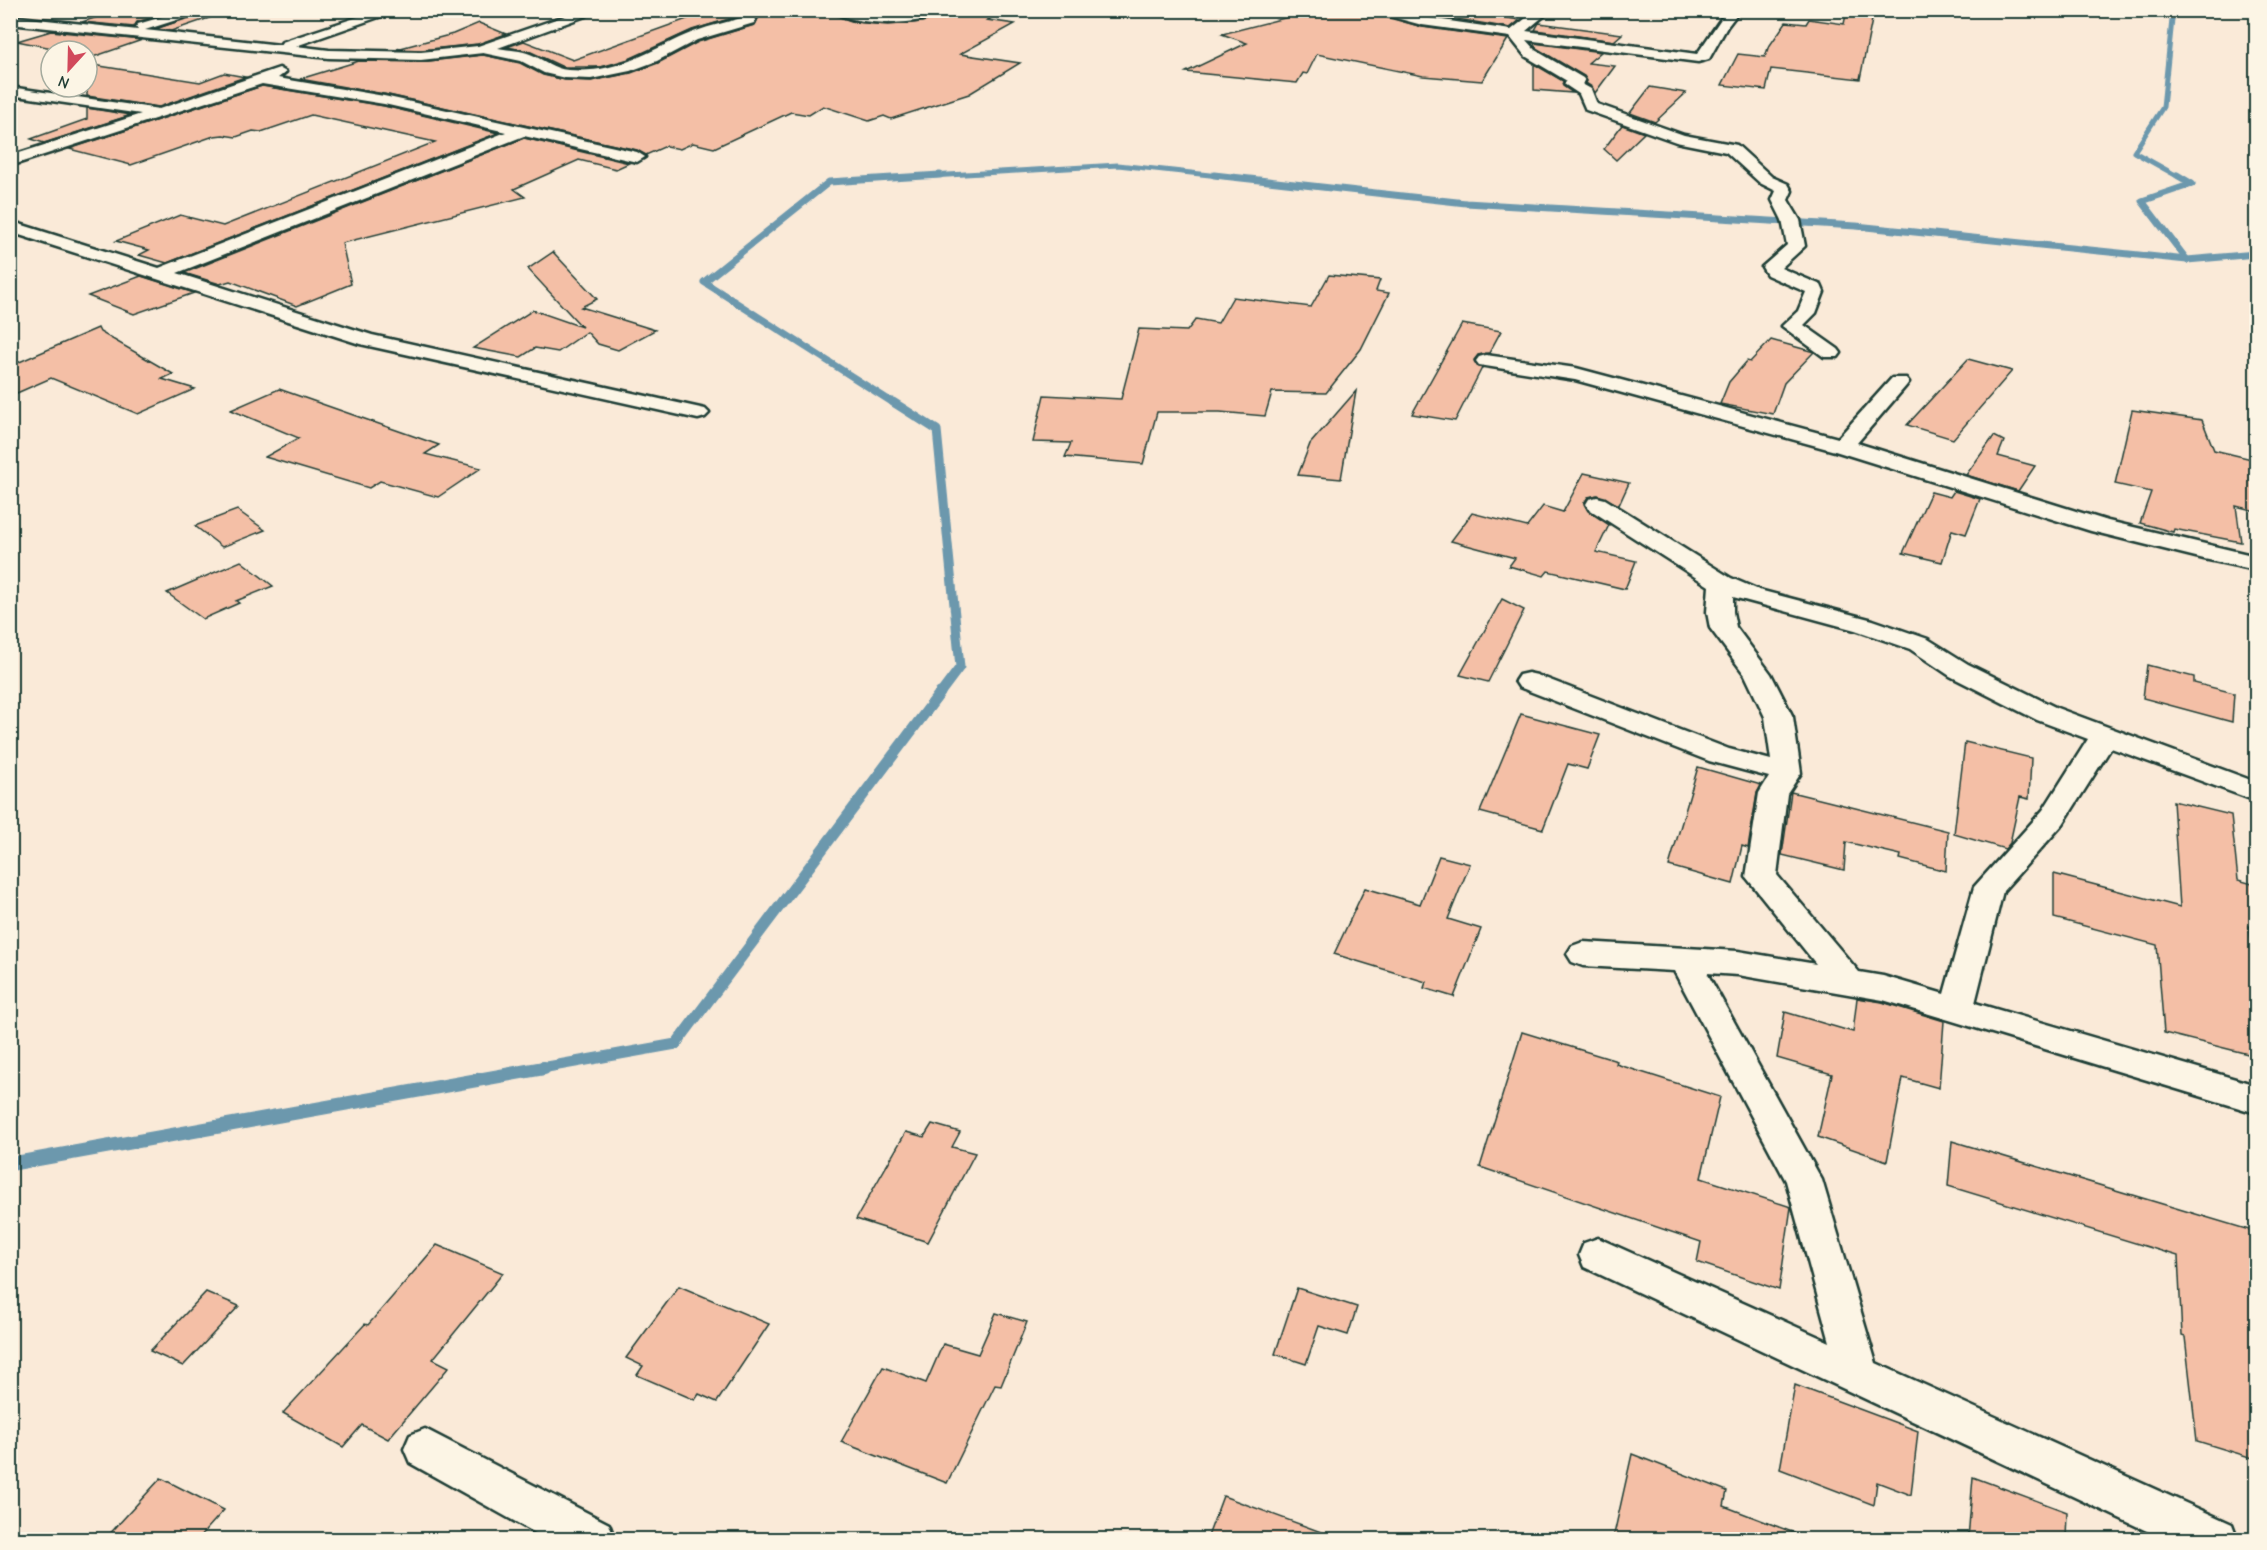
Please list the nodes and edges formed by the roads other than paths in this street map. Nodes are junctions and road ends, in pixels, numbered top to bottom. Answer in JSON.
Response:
{"nodes":[{"id":1,"x":202,"y":10,"type":"edge"},
{"id":2,"x":393,"y":10,"type":"edge"},
{"id":3,"x":596,"y":10,"type":"edge"},
{"id":4,"x":754,"y":10,"type":"edge"},
{"id":5,"x":837,"y":10,"type":"edge"},
{"id":6,"x":939,"y":10,"type":"edge"},
{"id":7,"x":1373,"y":10,"type":"edge"},
{"id":8,"x":1545,"y":10,"type":"edge"},
{"id":9,"x":1734,"y":10,"type":"edge"},
{"id":10,"x":10,"y":20,"type":"edge"},
{"id":11,"x":150,"y":29,"type":"junction"},
{"id":12,"x":1514,"y":34,"type":"junction"},
{"id":13,"x":276,"y":49,"type":"junction"},
{"id":14,"x":480,"y":50,"type":"junction"},
{"id":15,"x":329,"y":54,"type":"junction"},
{"id":16,"x":261,"y":79,"type":"junction"},
{"id":17,"x":10,"y":92,"type":"edge"},
{"id":18,"x":163,"y":113,"type":"junction"},
{"id":19,"x":523,"y":131,"type":"junction"},
{"id":20,"x":637,"y":157,"type":"dead end"},
{"id":21,"x":10,"y":161,"type":"edge"},
{"id":22,"x":10,"y":226,"type":"edge"},
{"id":23,"x":159,"y":274,"type":"junction"},
{"id":24,"x":1831,"y":353,"type":"dead end"},
{"id":25,"x":1486,"y":361,"type":"dead end"},
{"id":26,"x":1899,"y":382,"type":"dead end"},
{"id":27,"x":699,"y":413,"type":"dead end"},
{"id":28,"x":1843,"y":446,"type":"junction"},
{"id":29,"x":1597,"y":504,"type":"dead end"},
{"id":30,"x":2256,"y":563,"type":"edge"},
{"id":31,"x":1722,"y":583,"type":"junction"},
{"id":32,"x":1528,"y":681,"type":"dead end"},
{"id":33,"x":2105,"y":735,"type":"junction"},
{"id":34,"x":1787,"y":773,"type":"junction"},
{"id":35,"x":2256,"y":792,"type":"edge"},
{"id":36,"x":1583,"y":954,"type":"dead end"},
{"id":37,"x":1684,"y":960,"type":"junction"},
{"id":38,"x":1849,"y":982,"type":"junction"},
{"id":39,"x":1956,"y":1010,"type":"junction"},
{"id":40,"x":2256,"y":1099,"type":"edge"},
{"id":41,"x":1598,"y":1255,"type":"dead end"},
{"id":42,"x":1859,"y":1375,"type":"junction"},
{"id":43,"x":424,"y":1449,"type":"dead end"},
{"id":44,"x":593,"y":1539,"type":"edge"},
{"id":45,"x":2217,"y":1539,"type":"edge"}],
"edges":[{"from":1,"to":11,"type":"street"},
{"from":2,"to":13,"type":"street"},
{"from":3,"to":14,"type":"street"},
{"from":4,"to":14,"type":"street"},
{"from":5,"to":6,"type":"street"},
{"from":7,"to":12,"type":"street"},
{"from":8,"to":12,"type":"street"},
{"from":9,"to":12,"type":"street"},
{"from":10,"to":11,"type":"street"},
{"from":11,"to":13,"type":"street"},
{"from":12,"to":24,"type":"street"},
{"from":13,"to":15,"type":"street"},
{"from":14,"to":15,"type":"street"},
{"from":15,"to":16,"type":"street"},
{"from":16,"to":18,"type":"street"},
{"from":16,"to":19,"type":"street"},
{"from":17,"to":18,"type":"street"},
{"from":18,"to":21,"type":"street"},
{"from":19,"to":20,"type":"street"},
{"from":19,"to":23,"type":"street"},
{"from":22,"to":23,"type":"street"},
{"from":23,"to":27,"type":"street"},
{"from":25,"to":28,"type":"street"},
{"from":26,"to":28,"type":"street"},
{"from":28,"to":30,"type":"street"},
{"from":29,"to":31,"type":"street"},
{"from":31,"to":33,"type":"street"},
{"from":31,"to":34,"type":"street"},
{"from":32,"to":34,"type":"street"},
{"from":33,"to":35,"type":"street"},
{"from":33,"to":39,"type":"street"},
{"from":34,"to":38,"type":"street"},
{"from":36,"to":37,"type":"street"},
{"from":37,"to":38,"type":"street"},
{"from":37,"to":42,"type":"street"},
{"from":38,"to":39,"type":"street"},
{"from":39,"to":40,"type":"street"},
{"from":41,"to":42,"type":"street"},
{"from":42,"to":45,"type":"street"},
{"from":43,"to":44,"type":"street"}]}
